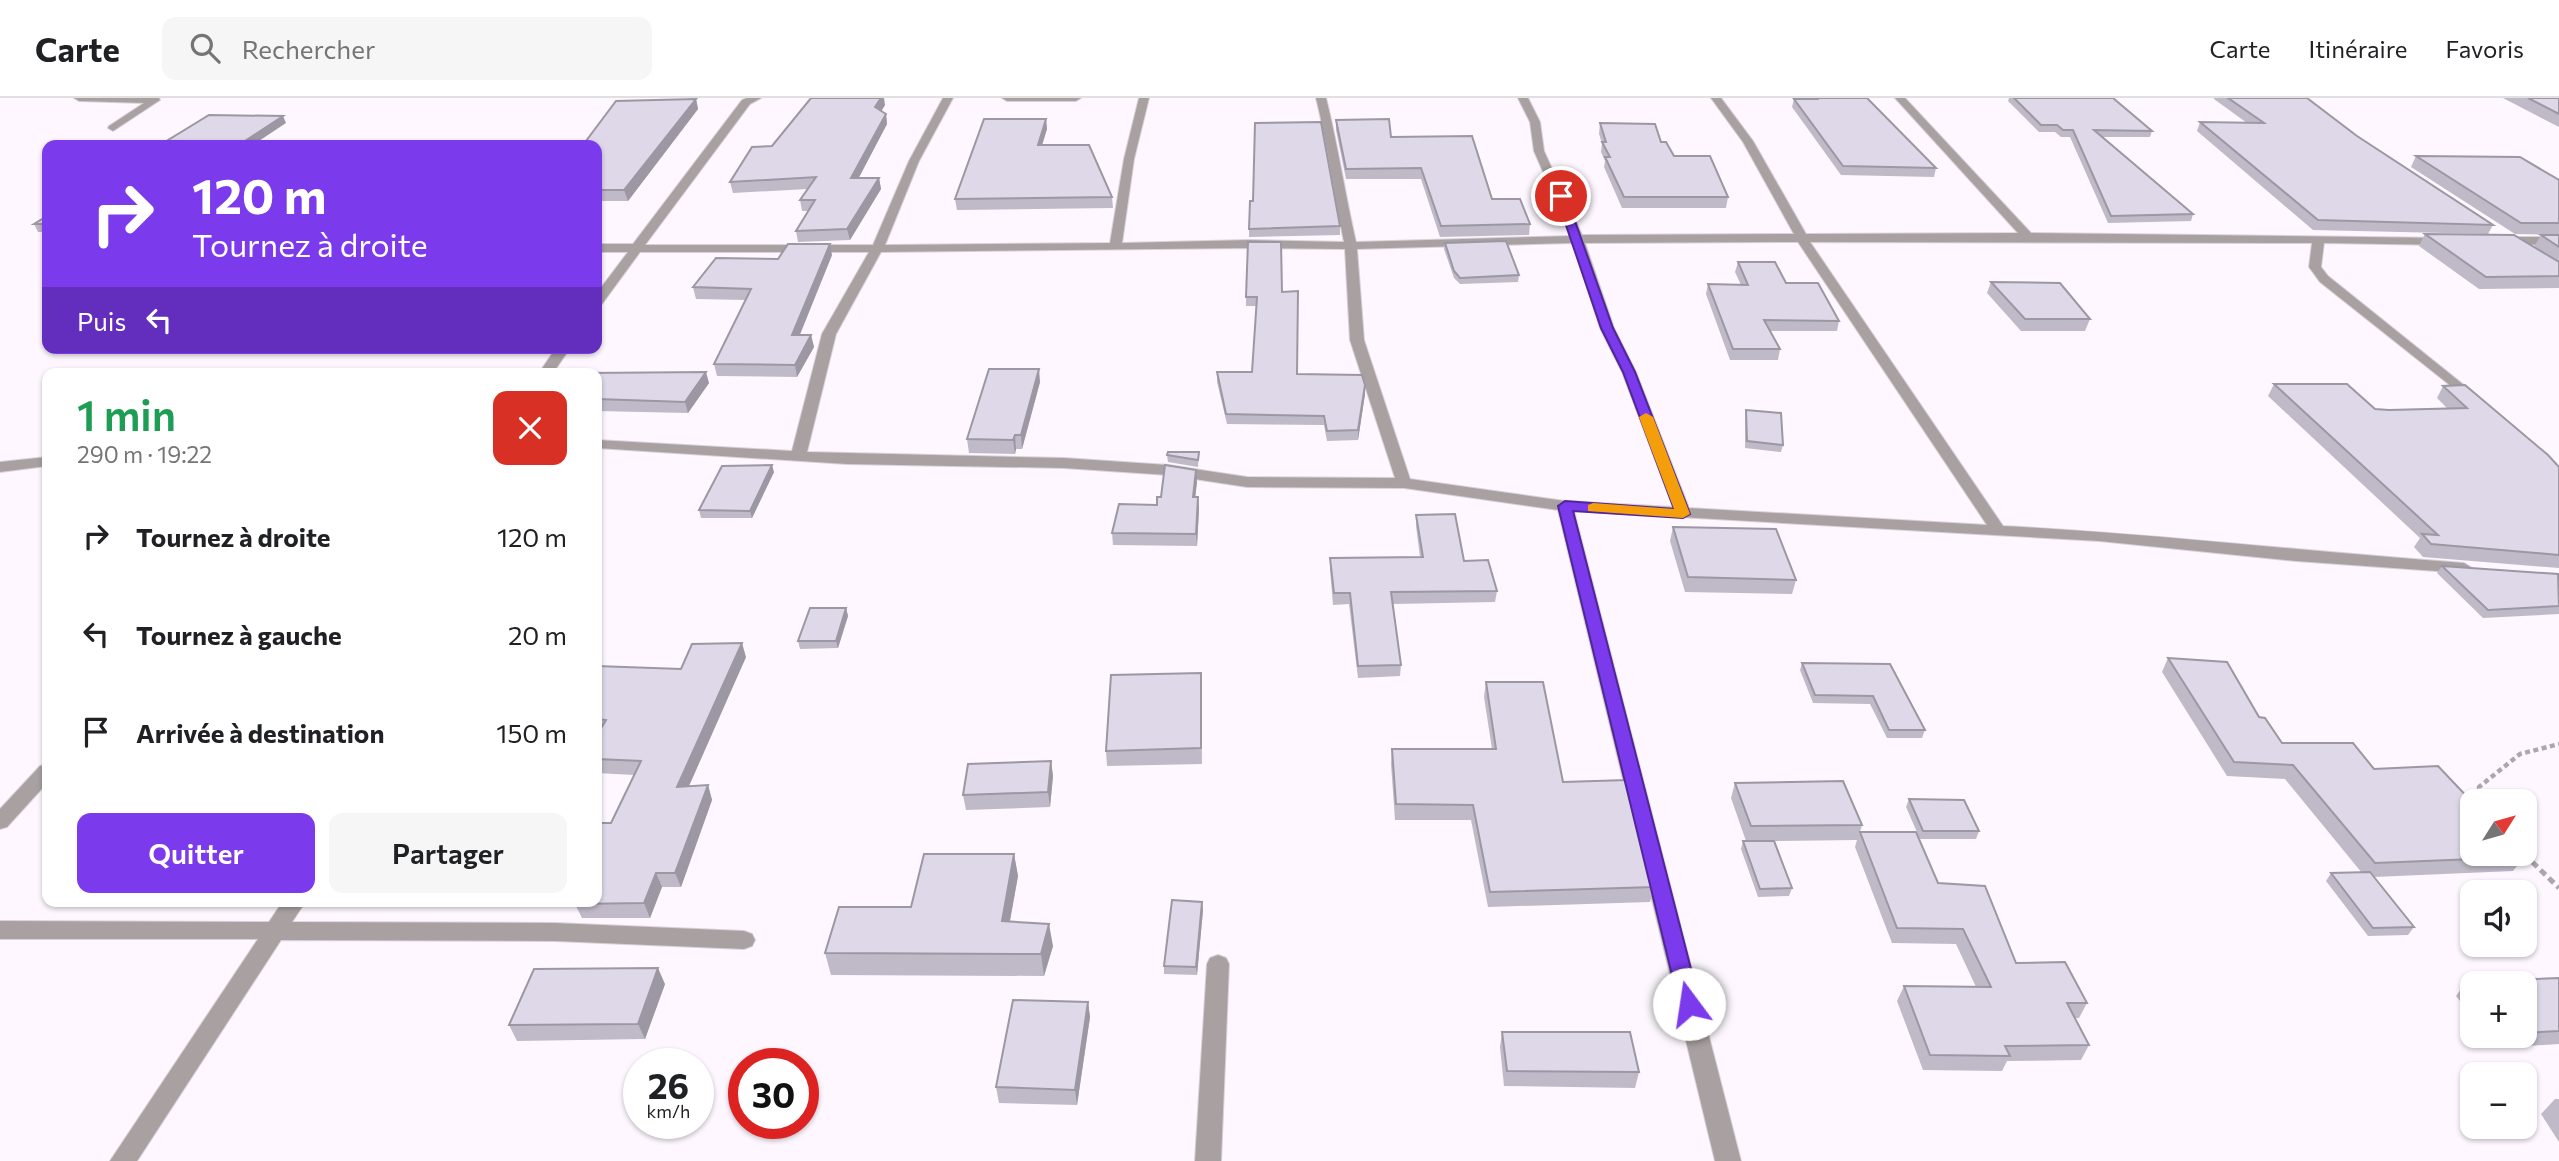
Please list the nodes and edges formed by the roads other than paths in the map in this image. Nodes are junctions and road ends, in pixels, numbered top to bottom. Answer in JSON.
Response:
{"nodes":[{"id":1,"x":79,"y":98,"type":"edge"},
{"id":2,"x":755,"y":98,"type":"edge"},
{"id":3,"x":948,"y":98,"type":"edge"},
{"id":4,"x":1007,"y":98,"type":"edge"},
{"id":5,"x":1076,"y":98,"type":"edge"},
{"id":6,"x":1144,"y":98,"type":"edge"},
{"id":7,"x":1321,"y":98,"type":"edge"},
{"id":8,"x":1523,"y":98,"type":"edge"},
{"id":9,"x":1716,"y":98,"type":"edge"},
{"id":10,"x":1900,"y":98,"type":"edge"},
{"id":11,"x":156,"y":99,"type":"edge"},
{"id":12,"x":113,"y":128,"type":"dead end"},
{"id":13,"x":2490,"y":227,"type":"edge"},
{"id":14,"x":2028,"y":237,"type":"junction"},
{"id":15,"x":1578,"y":239,"type":"junction"},
{"id":16,"x":1803,"y":240,"type":"junction"},
{"id":17,"x":2318,"y":241,"type":"junction"},
{"id":18,"x":2456,"y":241,"type":"edge"},
{"id":19,"x":2484,"y":241,"type":"edge"},
{"id":20,"x":2512,"y":241,"type":"junction"},
{"id":21,"x":2559,"y":241,"type":"edge"},
{"id":22,"x":1116,"y":246,"type":"junction"},
{"id":23,"x":1351,"y":246,"type":"junction"},
{"id":24,"x":602,"y":248,"type":"edge"},
{"id":25,"x":635,"y":248,"type":"junction"},
{"id":26,"x":877,"y":249,"type":"junction"},
{"id":27,"x":2531,"y":254,"type":"edge"},
{"id":28,"x":602,"y":294,"type":"edge"},
{"id":29,"x":2489,"y":412,"type":"edge"},
{"id":30,"x":602,"y":444,"type":"edge"},
{"id":31,"x":799,"y":455,"type":"junction"},
{"id":32,"x":42,"y":463,"type":"edge"},
{"id":33,"x":0,"y":467,"type":"edge"},
{"id":34,"x":1404,"y":483,"type":"junction"},
{"id":35,"x":1565,"y":506,"type":"junction"},
{"id":36,"x":1683,"y":514,"type":"junction"},
{"id":37,"x":1998,"y":530,"type":"junction"},
{"id":38,"x":2476,"y":568,"type":"edge"},
{"id":39,"x":42,"y":776,"type":"edge"},
{"id":40,"x":0,"y":822,"type":"edge"},
{"id":41,"x":291,"y":907,"type":"edge"},
{"id":42,"x":276,"y":929,"type":"junction"},
{"id":43,"x":0,"y":930,"type":"edge"},
{"id":44,"x":744,"y":940,"type":"dead end"},
{"id":45,"x":1218,"y":964,"type":"dead end"},
{"id":46,"x":122,"y":1161,"type":"edge"},
{"id":47,"x":1208,"y":1161,"type":"edge"},
{"id":48,"x":1728,"y":1161,"type":"edge"}],
"edges":[{"from":1,"to":11,"type":"street"},
{"from":2,"to":25,"type":"street"},
{"from":3,"to":26,"type":"street"},
{"from":4,"to":5,"type":"street"},
{"from":6,"to":22,"type":"street"},
{"from":7,"to":23,"type":"street"},
{"from":8,"to":15,"type":"street"},
{"from":9,"to":16,"type":"street"},
{"from":10,"to":14,"type":"street"},
{"from":11,"to":12,"type":"street"},
{"from":13,"to":20,"type":"street"},
{"from":14,"to":16,"type":"street"},
{"from":14,"to":17,"type":"street"},
{"from":15,"to":16,"type":"street"},
{"from":15,"to":23,"type":"street"},
{"from":15,"to":36,"type":"street"},
{"from":16,"to":37,"type":"street"},
{"from":17,"to":18,"type":"street"},
{"from":17,"to":29,"type":"street"},
{"from":19,"to":20,"type":"street"},
{"from":20,"to":21,"type":"street"},
{"from":20,"to":27,"type":"street"},
{"from":22,"to":23,"type":"street"},
{"from":22,"to":26,"type":"street"},
{"from":23,"to":34,"type":"street"},
{"from":24,"to":25,"type":"street"},
{"from":25,"to":26,"type":"street"},
{"from":25,"to":28,"type":"street"},
{"from":26,"to":31,"type":"street"},
{"from":30,"to":31,"type":"street"},
{"from":31,"to":34,"type":"street"},
{"from":32,"to":33,"type":"street"},
{"from":34,"to":35,"type":"street"},
{"from":35,"to":36,"type":"street"},
{"from":35,"to":48,"type":"street"},
{"from":36,"to":37,"type":"street"},
{"from":37,"to":38,"type":"street"},
{"from":39,"to":40,"type":"street"},
{"from":41,"to":42,"type":"street"},
{"from":42,"to":43,"type":"street"},
{"from":42,"to":44,"type":"street"},
{"from":42,"to":46,"type":"street"},
{"from":45,"to":47,"type":"street"}]}
